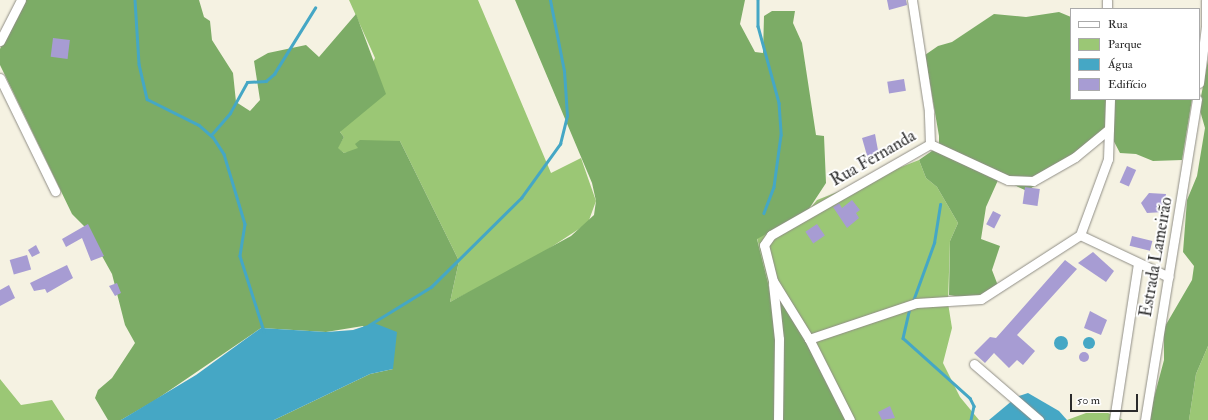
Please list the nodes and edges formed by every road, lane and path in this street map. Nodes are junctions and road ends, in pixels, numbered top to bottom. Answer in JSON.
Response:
{"nodes":[{"id":1,"x":21,"y":0,"type":"edge"},
{"id":2,"x":912,"y":0,"type":"edge"},
{"id":3,"x":1206,"y":0,"type":"edge"},
{"id":4,"x":0,"y":41,"type":"edge"},
{"id":5,"x":1200,"y":75,"type":"edge"},
{"id":6,"x":0,"y":78,"type":"edge"},
{"id":7,"x":1110,"y":100,"type":"edge"},
{"id":8,"x":1197,"y":100,"type":"edge"},
{"id":9,"x":1109,"y":129,"type":"junction"},
{"id":10,"x":930,"y":144,"type":"junction"},
{"id":11,"x":55,"y":191,"type":"dead end"},
{"id":12,"x":1080,"y":235,"type":"junction"},
{"id":13,"x":1138,"y":262,"type":"junction"},
{"id":14,"x":1170,"y":277,"type":"junction"},
{"id":15,"x":773,"y":281,"type":"junction"},
{"id":16,"x":809,"y":339,"type":"junction"},
{"id":17,"x":974,"y":364,"type":"dead end"},
{"id":18,"x":778,"y":420,"type":"edge"},
{"id":19,"x":850,"y":420,"type":"edge"},
{"id":20,"x":1039,"y":420,"type":"edge"},
{"id":21,"x":1114,"y":420,"type":"edge"},
{"id":22,"x":1144,"y":420,"type":"edge"}],
"edges":[{"from":1,"to":4,"type":"street"},
{"from":2,"to":10,"type":"street","name":"Rua Fernanda"},
{"from":3,"to":5,"type":"street"},
{"from":6,"to":11,"type":"street"},
{"from":7,"to":9,"type":"street"},
{"from":8,"to":14,"type":"street","name":"Estrada Lameirão"},
{"from":9,"to":10,"type":"street"},
{"from":9,"to":12,"type":"street"},
{"from":10,"to":15,"type":"street","name":"Rua Fernanda"},
{"from":12,"to":13,"type":"street"},
{"from":12,"to":16,"type":"street"},
{"from":13,"to":14,"type":"street"},
{"from":13,"to":21,"type":"street"},
{"from":14,"to":22,"type":"street","name":"Estrada Lameirão"},
{"from":15,"to":16,"type":"street"},
{"from":15,"to":18,"type":"street"},
{"from":16,"to":19,"type":"street"},
{"from":17,"to":20,"type":"street"}]}
